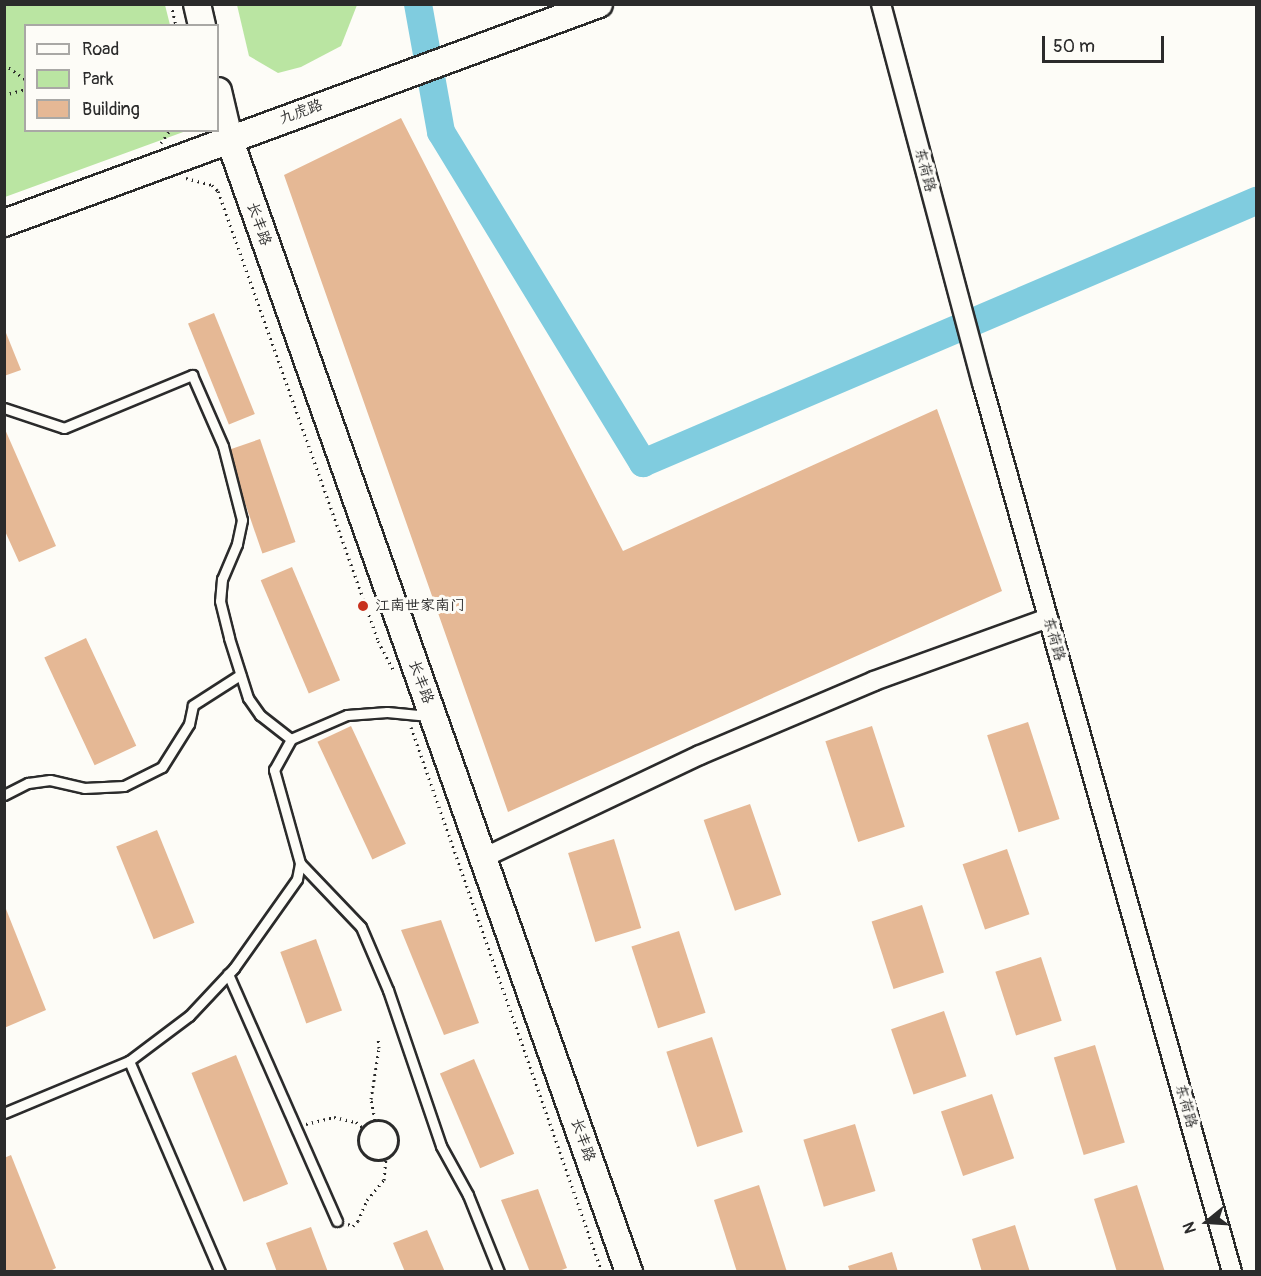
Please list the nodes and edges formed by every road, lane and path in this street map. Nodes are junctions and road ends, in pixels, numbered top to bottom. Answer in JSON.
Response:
{"nodes":[{"id":1,"x":171,"y":4,"type":"edge"},
{"id":2,"x":197,"y":4,"type":"edge"},
{"id":3,"x":599,"y":4,"type":"edge"},
{"id":4,"x":881,"y":4,"type":"edge"},
{"id":5,"x":176,"y":24,"type":"edge"},
{"id":6,"x":202,"y":24,"type":"edge"},
{"id":7,"x":4,"y":64,"type":"edge"},
{"id":8,"x":24,"y":79,"type":"edge"},
{"id":9,"x":24,"y":90,"type":"edge"},
{"id":10,"x":4,"y":95,"type":"edge"},
{"id":11,"x":219,"y":95,"type":"edge"},
{"id":12,"x":229,"y":138,"type":"junction"},
{"id":13,"x":178,"y":179,"type":"dead end"},
{"id":14,"x":4,"y":223,"type":"edge"},
{"id":15,"x":4,"y":408,"type":"edge"},
{"id":16,"x":1048,"y":618,"type":"junction"},
{"id":17,"x":240,"y":675,"type":"junction"},
{"id":18,"x":397,"y":677,"type":"dead end"},
{"id":19,"x":421,"y":715,"type":"junction"},
{"id":20,"x":291,"y":739,"type":"junction"},
{"id":21,"x":4,"y":795,"type":"edge"},
{"id":22,"x":483,"y":858,"type":"junction"},
{"id":23,"x":300,"y":863,"type":"junction"},
{"id":24,"x":228,"y":974,"type":"junction"},
{"id":25,"x":378,"y":1037,"type":"dead end"},
{"id":26,"x":129,"y":1060,"type":"junction"},
{"id":27,"x":4,"y":1113,"type":"edge"},
{"id":28,"x":375,"y":1120,"type":"junction"},
{"id":29,"x":296,"y":1128,"type":"junction"},
{"id":30,"x":363,"y":1128,"type":"junction"},
{"id":31,"x":386,"y":1158,"type":"junction"},
{"id":32,"x":337,"y":1221,"type":"joint"},
{"id":33,"x":220,"y":1272,"type":"edge"},
{"id":34,"x":499,"y":1272,"type":"edge"},
{"id":35,"x":602,"y":1272,"type":"edge"},
{"id":36,"x":629,"y":1272,"type":"edge"},
{"id":37,"x":1232,"y":1272,"type":"edge"}],
"edges":[{"from":1,"to":5,"type":"path"},
{"from":2,"to":6,"type":"street"},
{"from":3,"to":12,"type":"street","name":"九虎路"},
{"from":4,"to":16,"type":"street","name":"东荷路"},
{"from":7,"to":8,"type":"path"},
{"from":9,"to":10,"type":"path"},
{"from":11,"to":12,"type":"street","name":"长丰路"},
{"from":12,"to":14,"type":"street","name":"九虎路"},
{"from":12,"to":19,"type":"street","name":"长丰路"},
{"from":13,"to":18,"type":"path"},
{"from":15,"to":17,"type":"lane"},
{"from":16,"to":22,"type":"street"},
{"from":16,"to":37,"type":"street","name":"东荷路"},
{"from":17,"to":20,"type":"lane"},
{"from":17,"to":21,"type":"lane"},
{"from":19,"to":20,"type":"lane"},
{"from":19,"to":22,"type":"street","name":"长丰路"},
{"from":19,"to":35,"type":"path"},
{"from":20,"to":23,"type":"lane"},
{"from":22,"to":36,"type":"street","name":"长丰路"},
{"from":23,"to":24,"type":"lane"},
{"from":23,"to":34,"type":"lane"},
{"from":24,"to":26,"type":"lane"},
{"from":24,"to":29,"type":"lane"},
{"from":25,"to":28,"type":"path"},
{"from":26,"to":27,"type":"lane"},
{"from":26,"to":33,"type":"lane"},
{"from":28,"to":30,"type":"path"},
{"from":28,"to":31,"type":"path"},
{"from":29,"to":30,"type":"path"},
{"from":29,"to":32,"type":"lane"},
{"from":30,"to":31,"type":"path"},
{"from":31,"to":32,"type":"path"}]}
